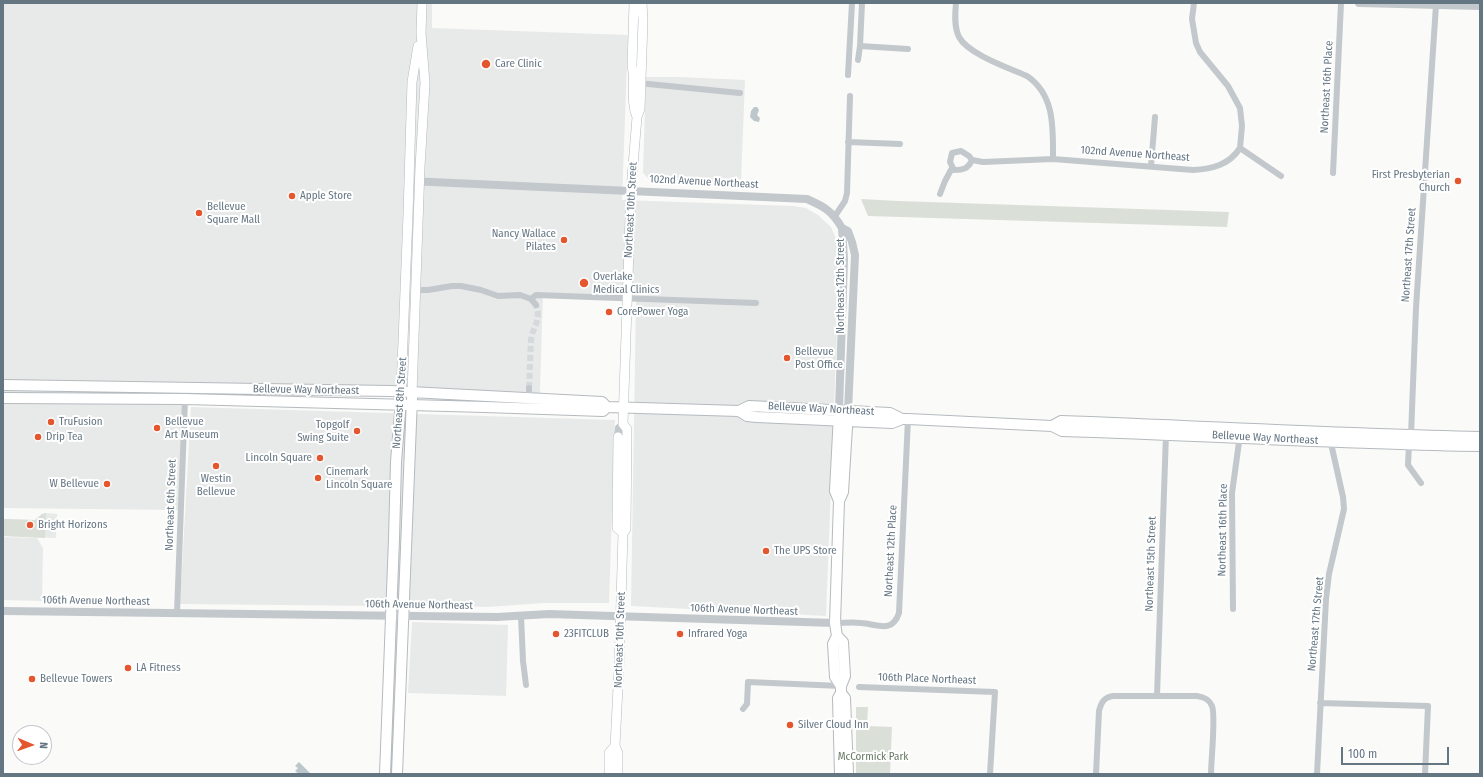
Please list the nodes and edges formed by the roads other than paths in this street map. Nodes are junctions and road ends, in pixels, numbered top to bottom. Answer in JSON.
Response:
{"nodes":[{"id":1,"x":422,"y":3,"type":"edge"},
{"id":2,"x":634,"y":3,"type":"edge"},
{"id":3,"x":642,"y":3,"type":"edge"},
{"id":4,"x":852,"y":3,"type":"edge"},
{"id":5,"x":862,"y":3,"type":"edge"},
{"id":6,"x":956,"y":3,"type":"edge"},
{"id":7,"x":1194,"y":3,"type":"edge"},
{"id":8,"x":1341,"y":3,"type":"edge"},
{"id":9,"x":1359,"y":3,"type":"edge"},
{"id":10,"x":1397,"y":4,"type":"edge"},
{"id":11,"x":1433,"y":4,"type":"edge"},
{"id":12,"x":1480,"y":6,"type":"edge"},
{"id":13,"x":421,"y":33,"type":"junction"},
{"id":14,"x":860,"y":46,"type":"junction"},
{"id":15,"x":908,"y":49,"type":"dead end"},
{"id":16,"x":858,"y":60,"type":"dead end"},
{"id":17,"x":848,"y":75,"type":"dead end"},
{"id":18,"x":638,"y":83,"type":"junction"},
{"id":19,"x":740,"y":93,"type":"dead end"},
{"id":20,"x":411,"y":96,"type":"junction"},
{"id":21,"x":850,"y":96,"type":"dead end"},
{"id":22,"x":1155,"y":117,"type":"dead end"},
{"id":23,"x":848,"y":142,"type":"junction"},
{"id":24,"x":900,"y":144,"type":"dead end"},
{"id":25,"x":1240,"y":148,"type":"junction"},
{"id":26,"x":420,"y":151,"type":"junction"},
{"id":27,"x":1053,"y":159,"type":"junction"},
{"id":28,"x":972,"y":160,"type":"junction"},
{"id":29,"x":1151,"y":166,"type":"junction"},
{"id":30,"x":952,"y":168,"type":"junction"},
{"id":31,"x":1333,"y":173,"type":"dead end"},
{"id":32,"x":1281,"y":176,"type":"dead end"},
{"id":33,"x":408,"y":181,"type":"junction"},
{"id":34,"x":420,"y":181,"type":"junction"},
{"id":35,"x":632,"y":190,"type":"junction"},
{"id":36,"x":940,"y":194,"type":"dead end"},
{"id":37,"x":835,"y":216,"type":"junction"},
{"id":38,"x":842,"y":228,"type":"junction"},
{"id":39,"x":843,"y":284,"type":"junction"},
{"id":40,"x":416,"y":290,"type":"junction"},
{"id":41,"x":628,"y":298,"type":"junction"},
{"id":42,"x":531,"y":299,"type":"junction"},
{"id":43,"x":756,"y":303,"type":"dead end"},
{"id":44,"x":536,"y":305,"type":"tunnel mouth"},
{"id":45,"x":852,"y":326,"type":"junction"},
{"id":46,"x":3,"y":385,"type":"edge"},
{"id":47,"x":529,"y":388,"type":"tunnel mouth"},
{"id":48,"x":285,"y":389,"type":"junction"},
{"id":49,"x":401,"y":392,"type":"junction"},
{"id":50,"x":412,"y":393,"type":"junction"},
{"id":51,"x":3,"y":398,"type":"edge"},
{"id":52,"x":529,"y":398,"type":"junction"},
{"id":53,"x":185,"y":399,"type":"junction"},
{"id":54,"x":247,"y":401,"type":"junction"},
{"id":55,"x":400,"y":405,"type":"junction"},
{"id":56,"x":412,"y":405,"type":"junction"},
{"id":57,"x":607,"y":407,"type":"junction"},
{"id":58,"x":624,"y":408,"type":"junction"},
{"id":59,"x":843,"y":415,"type":"junction"},
{"id":60,"x":905,"y":419,"type":"junction"},
{"id":61,"x":624,"y":424,"type":"junction"},
{"id":62,"x":1052,"y":426,"type":"junction"},
{"id":63,"x":1240,"y":432,"type":"junction"},
{"id":64,"x":1166,"y":434,"type":"junction"},
{"id":65,"x":1330,"y":436,"type":"junction"},
{"id":66,"x":618,"y":437,"type":"joint"},
{"id":67,"x":1480,"y":437,"type":"edge"},
{"id":68,"x":1410,"y":440,"type":"junction"},
{"id":69,"x":1480,"y":446,"type":"edge"},
{"id":70,"x":1421,"y":483,"type":"dead end"},
{"id":71,"x":623,"y":533,"type":"junction"},
{"id":72,"x":1233,"y":609,"type":"dead end"},
{"id":73,"x":3,"y":611,"type":"edge"},
{"id":74,"x":177,"y":613,"type":"junction"},
{"id":75,"x":391,"y":616,"type":"junction"},
{"id":76,"x":404,"y":616,"type":"junction"},
{"id":77,"x":521,"y":616,"type":"junction"},
{"id":78,"x":621,"y":616,"type":"junction"},
{"id":79,"x":835,"y":624,"type":"junction"},
{"id":80,"x":526,"y":686,"type":"dead end"},
{"id":81,"x":859,"y":687,"type":"dead end"},
{"id":82,"x":841,"y":689,"type":"junction"},
{"id":83,"x":1157,"y":696,"type":"junction"},
{"id":84,"x":1320,"y":703,"type":"junction"},
{"id":85,"x":742,"y":709,"type":"dead end"},
{"id":86,"x":615,"y":746,"type":"junction"},
{"id":87,"x":385,"y":774,"type":"edge"},
{"id":88,"x":397,"y":774,"type":"edge"},
{"id":89,"x":609,"y":774,"type":"edge"},
{"id":90,"x":618,"y":774,"type":"edge"},
{"id":91,"x":840,"y":774,"type":"edge"},
{"id":92,"x":848,"y":774,"type":"edge"},
{"id":93,"x":990,"y":774,"type":"edge"},
{"id":94,"x":1096,"y":774,"type":"edge"},
{"id":95,"x":1211,"y":774,"type":"edge"},
{"id":96,"x":1317,"y":774,"type":"edge"},
{"id":97,"x":1425,"y":774,"type":"edge"}],
"edges":[{"from":1,"to":13,"type":"main road","name":"Northeast 8th Street"},
{"from":2,"to":18,"type":"main road","name":"Northeast 10th Street"},
{"from":3,"to":18,"type":"main road","name":"Northeast 10th Street"},
{"from":4,"to":17,"type":"street"},
{"from":5,"to":14,"type":"street"},
{"from":6,"to":27,"type":"street"},
{"from":7,"to":25,"type":"street"},
{"from":8,"to":31,"type":"street","name":"Northeast 16th Place"},
{"from":9,"to":10,"type":"street"},
{"from":10,"to":11,"type":"street"},
{"from":11,"to":12,"type":"street"},
{"from":11,"to":68,"type":"street","name":"Northeast 17th Street"},
{"from":13,"to":20,"type":"main road","name":"Northeast 8th Street"},
{"from":13,"to":26,"type":"main road","name":"Northeast 8th Street"},
{"from":14,"to":15,"type":"street"},
{"from":14,"to":16,"type":"street"},
{"from":18,"to":19,"type":"street"},
{"from":18,"to":35,"type":"main road","name":"Northeast 10th Street"},
{"from":20,"to":26,"type":"main road"},
{"from":20,"to":33,"type":"main road","name":"Northeast 8th Street"},
{"from":21,"to":23,"type":"street"},
{"from":22,"to":29,"type":"street"},
{"from":23,"to":24,"type":"street"},
{"from":23,"to":37,"type":"street"},
{"from":25,"to":29,"type":"street","name":"102nd Avenue Northeast"},
{"from":25,"to":32,"type":"street"},
{"from":26,"to":34,"type":"main road","name":"Northeast 8th Street"},
{"from":27,"to":28,"type":"street","name":"102nd Avenue Northeast"},
{"from":27,"to":29,"type":"street","name":"102nd Avenue Northeast"},
{"from":28,"to":30,"type":"street"},
{"from":28,"to":30,"type":"street","name":"102nd Avenue Northeast"},
{"from":30,"to":36,"type":"street","name":"102nd Avenue Northeast"},
{"from":33,"to":34,"type":"street","name":"102nd Avenue Northeast"},
{"from":33,"to":49,"type":"main road","name":"Northeast 8th Street"},
{"from":34,"to":35,"type":"street","name":"102nd Avenue Northeast"},
{"from":34,"to":40,"type":"main road","name":"Northeast 8th Street"},
{"from":35,"to":37,"type":"street","name":"102nd Avenue Northeast"},
{"from":35,"to":41,"type":"main road","name":"Northeast 10th Street"},
{"from":37,"to":38,"type":"street","name":"102nd Avenue Northeast"},
{"from":38,"to":39,"type":"street","name":"Northeast 12th Street"},
{"from":38,"to":45,"type":"street","name":"Northeast 12th Street"},
{"from":39,"to":45,"type":"street"},
{"from":39,"to":59,"type":"street","name":"Northeast 12th Street"},
{"from":40,"to":42,"type":"street"},
{"from":40,"to":50,"type":"main road","name":"Northeast 8th Street"},
{"from":41,"to":42,"type":"street"},
{"from":41,"to":43,"type":"street"},
{"from":41,"to":58,"type":"main road","name":"Northeast 10th Street"},
{"from":42,"to":44,"type":"street"},
{"from":45,"to":59,"type":"street","name":"Northeast 12th Street"},
{"from":46,"to":48,"type":"main road","name":"Bellevue Way Northeast"},
{"from":47,"to":52,"type":"street"},
{"from":48,"to":49,"type":"main road","name":"Bellevue Way Northeast"},
{"from":48,"to":54,"type":"main road"},
{"from":49,"to":50,"type":"main road","name":"Bellevue Way Northeast"},
{"from":49,"to":55,"type":"main road","name":"Northeast 8th Street"},
{"from":50,"to":52,"type":"main road","name":"Bellevue Way Northeast"},
{"from":50,"to":56,"type":"main road","name":"Northeast 8th Street"},
{"from":51,"to":53,"type":"main road","name":"Bellevue Way Northeast"},
{"from":52,"to":57,"type":"main road","name":"Bellevue Way Northeast"},
{"from":53,"to":54,"type":"main road","name":"Bellevue Way Northeast"},
{"from":53,"to":74,"type":"street","name":"Northeast 6th Street"},
{"from":54,"to":55,"type":"main road","name":"Bellevue Way Northeast"},
{"from":55,"to":56,"type":"main road","name":"Bellevue Way Northeast"},
{"from":55,"to":75,"type":"main road","name":"Northeast 8th Street"},
{"from":56,"to":57,"type":"main road","name":"Bellevue Way Northeast"},
{"from":56,"to":76,"type":"main road","name":"Northeast 8th Street"},
{"from":57,"to":58,"type":"main road","name":"Bellevue Way Northeast"},
{"from":58,"to":59,"type":"main road","name":"Bellevue Way Northeast"},
{"from":58,"to":61,"type":"main road","name":"Northeast 10th Street"},
{"from":59,"to":60,"type":"main road","name":"Bellevue Way Northeast"},
{"from":59,"to":79,"type":"main road","name":"Northeast 12th Street"},
{"from":60,"to":62,"type":"main road","name":"Bellevue Way Northeast"},
{"from":60,"to":79,"type":"street","name":"Northeast 12th Place"},
{"from":61,"to":66,"type":"street","name":"Northeast 10th Street"},
{"from":61,"to":71,"type":"main road","name":"Northeast 10th Street"},
{"from":62,"to":63,"type":"main road","name":"Bellevue Way Northeast"},
{"from":62,"to":64,"type":"main road","name":"Bellevue Way Northeast"},
{"from":63,"to":64,"type":"main road","name":"Bellevue Way Northeast"},
{"from":63,"to":65,"type":"main road","name":"Bellevue Way Northeast"},
{"from":63,"to":72,"type":"street","name":"Northeast 16th Place"},
{"from":64,"to":83,"type":"street","name":"Northeast 15th Street"},
{"from":65,"to":68,"type":"main road","name":"Bellevue Way Northeast"},
{"from":65,"to":84,"type":"street","name":"Northeast 17th Street"},
{"from":66,"to":71,"type":"main road","name":"Northeast 10th Street"},
{"from":67,"to":68,"type":"main road"},
{"from":68,"to":69,"type":"main road","name":"Bellevue Way Northeast"},
{"from":68,"to":70,"type":"street","name":"Northeast 17th Street"},
{"from":71,"to":78,"type":"main road","name":"Northeast 10th Street"},
{"from":73,"to":74,"type":"street","name":"106th Avenue Northeast"},
{"from":74,"to":75,"type":"street","name":"106th Avenue Northeast"},
{"from":75,"to":76,"type":"street","name":"106th Avenue Northeast"},
{"from":75,"to":87,"type":"main road","name":"Northeast 8th Street"},
{"from":76,"to":77,"type":"street","name":"106th Avenue Northeast"},
{"from":76,"to":88,"type":"main road","name":"Northeast 8th Street"},
{"from":77,"to":78,"type":"street","name":"106th Avenue Northeast"},
{"from":77,"to":80,"type":"street"},
{"from":78,"to":79,"type":"street","name":"106th Avenue Northeast"},
{"from":78,"to":86,"type":"main road","name":"Northeast 10th Street"},
{"from":79,"to":82,"type":"main road","name":"Northeast 12th Street"},
{"from":81,"to":93,"type":"street","name":"106th Place Northeast"},
{"from":82,"to":85,"type":"street"},
{"from":82,"to":91,"type":"main road","name":"Northeast 12th Street"},
{"from":82,"to":92,"type":"main road","name":"Northeast 12th Street"},
{"from":83,"to":94,"type":"street"},
{"from":83,"to":95,"type":"street"},
{"from":84,"to":96,"type":"street","name":"Northeast 17th Street"},
{"from":84,"to":97,"type":"street"},
{"from":86,"to":89,"type":"main road","name":"Northeast 10th Street"},
{"from":86,"to":90,"type":"main road","name":"Northeast 10th Street"}]}
